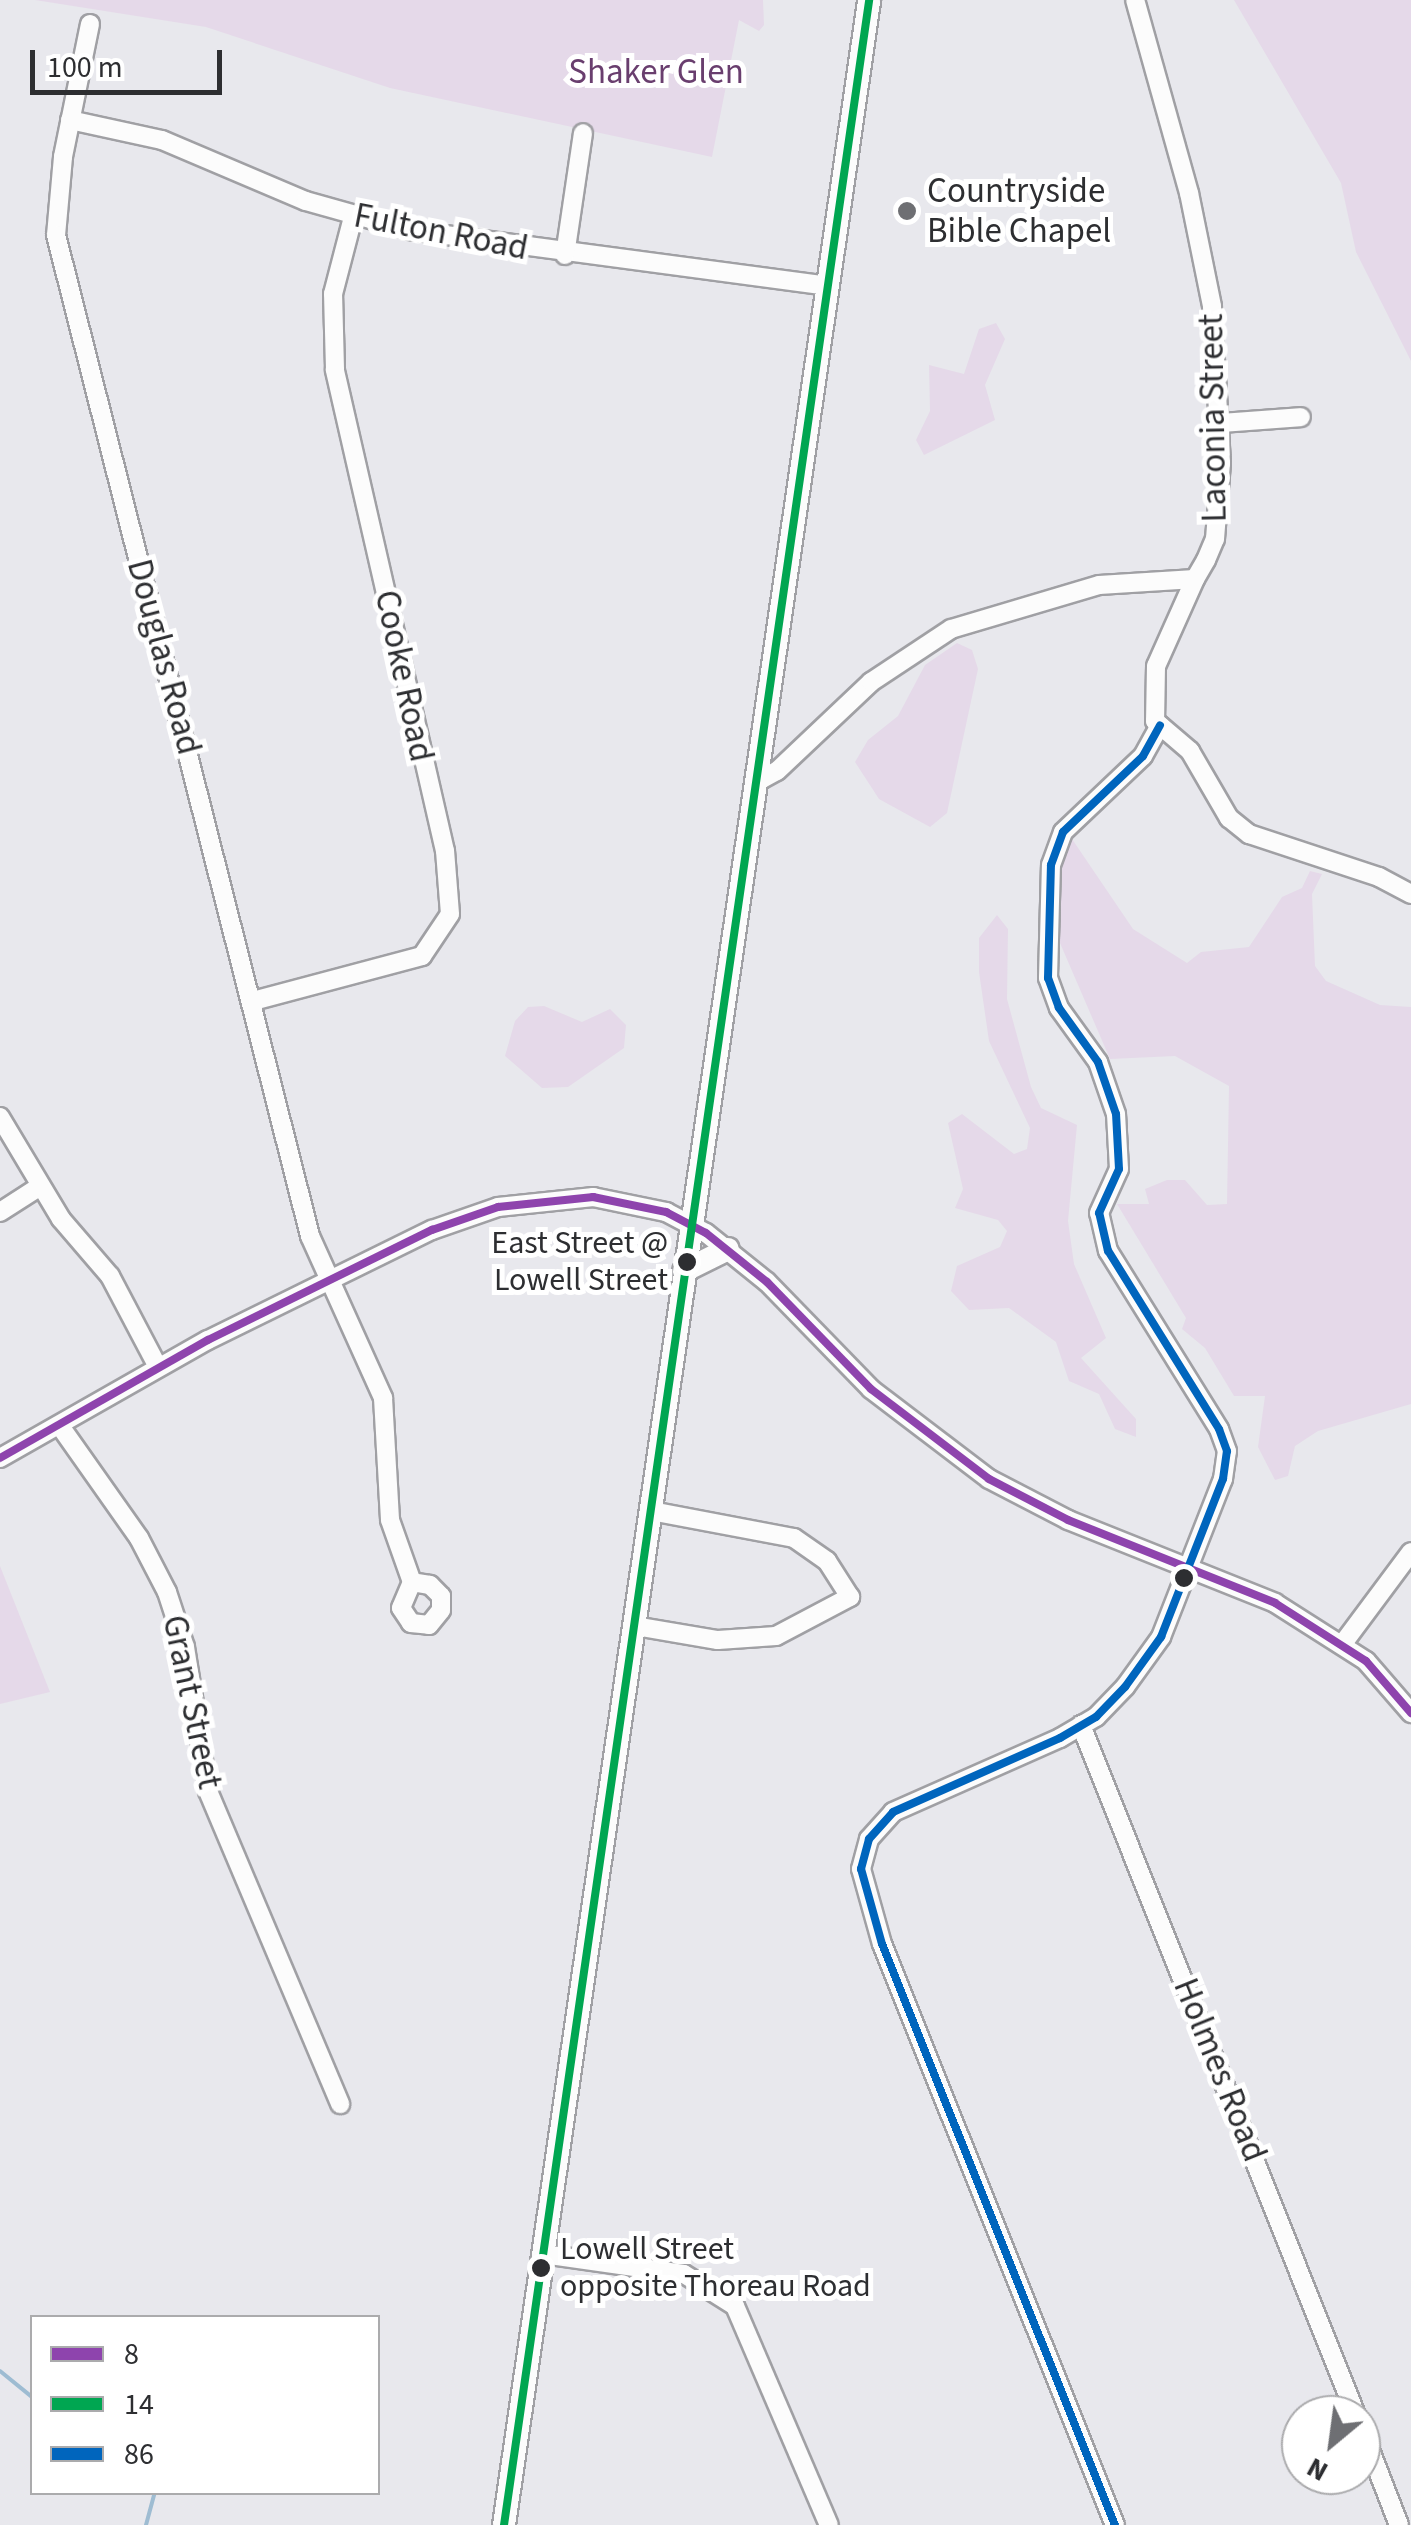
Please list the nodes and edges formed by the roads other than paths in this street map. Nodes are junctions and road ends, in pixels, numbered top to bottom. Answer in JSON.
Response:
{"nodes":[{"id":1,"x":869,"y":0,"type":"edge"},
{"id":2,"x":1135,"y":0,"type":"edge"},
{"id":3,"x":90,"y":24,"type":"dead end"},
{"id":4,"x":70,"y":120,"type":"junction"},
{"id":5,"x":582,"y":133,"type":"dead end"},
{"id":6,"x":353,"y":216,"type":"junction"},
{"id":7,"x":565,"y":255,"type":"junction"},
{"id":8,"x":828,"y":286,"type":"junction"},
{"id":9,"x":1301,"y":418,"type":"dead end"},
{"id":10,"x":1220,"y":423,"type":"junction"},
{"id":11,"x":1196,"y":579,"type":"junction"},
{"id":12,"x":1160,"y":726,"type":"junction"},
{"id":13,"x":755,"y":782,"type":"junction"},
{"id":14,"x":1411,"y":894,"type":"edge"},
{"id":15,"x":253,"y":1001,"type":"junction"},
{"id":16,"x":0,"y":1117,"type":"edge"},
{"id":17,"x":40,"y":1187,"type":"junction"},
{"id":18,"x":0,"y":1212,"type":"edge"},
{"id":19,"x":691,"y":1225,"type":"junction"},
{"id":20,"x":728,"y":1249,"type":"junction"},
{"id":21,"x":684,"y":1271,"type":"junction"},
{"id":22,"x":330,"y":1285,"type":"junction"},
{"id":23,"x":158,"y":1368,"type":"junction"},
{"id":24,"x":60,"y":1426,"type":"junction"},
{"id":25,"x":0,"y":1458,"type":"edge"},
{"id":26,"x":651,"y":1511,"type":"junction"},
{"id":27,"x":1411,"y":1552,"type":"edge"},
{"id":28,"x":1187,"y":1568,"type":"junction"},
{"id":29,"x":412,"y":1582,"type":"dead end"},
{"id":30,"x":635,"y":1626,"type":"junction"},
{"id":31,"x":1344,"y":1642,"type":"junction"},
{"id":32,"x":1411,"y":1713,"type":"edge"},
{"id":33,"x":1082,"y":1725,"type":"junction"},
{"id":34,"x":340,"y":2104,"type":"dead end"},
{"id":35,"x":543,"y":2254,"type":"junction"},
{"id":36,"x":1348,"y":2395,"type":"edge"},
{"id":37,"x":1381,"y":2479,"type":"edge"},
{"id":38,"x":504,"y":2525,"type":"edge"},
{"id":39,"x":829,"y":2525,"type":"edge"},
{"id":40,"x":1115,"y":2525,"type":"edge"},
{"id":41,"x":1399,"y":2525,"type":"edge"}],
"edges":[{"from":1,"to":8,"type":"main road"},
{"from":2,"to":10,"type":"street","name":"Laconia Street"},
{"from":3,"to":4,"type":"street","name":"Douglas Road"},
{"from":4,"to":6,"type":"street","name":"Fulton Road"},
{"from":4,"to":15,"type":"street","name":"Douglas Road"},
{"from":5,"to":7,"type":"street"},
{"from":6,"to":7,"type":"street","name":"Fulton Road"},
{"from":6,"to":15,"type":"street","name":"Cooke Road"},
{"from":7,"to":8,"type":"street","name":"Fulton Road"},
{"from":8,"to":13,"type":"main road"},
{"from":9,"to":10,"type":"street"},
{"from":10,"to":11,"type":"street","name":"Laconia Street"},
{"from":11,"to":12,"type":"street","name":"Laconia Street"},
{"from":11,"to":13,"type":"street"},
{"from":12,"to":14,"type":"street"},
{"from":12,"to":28,"type":"street"},
{"from":13,"to":19,"type":"main road"},
{"from":15,"to":22,"type":"street","name":"Douglas Road"},
{"from":16,"to":17,"type":"street"},
{"from":17,"to":18,"type":"street"},
{"from":17,"to":23,"type":"street"},
{"from":19,"to":20,"type":"street"},
{"from":19,"to":21,"type":"main road"},
{"from":19,"to":22,"type":"street"},
{"from":20,"to":21,"type":"main road"},
{"from":20,"to":28,"type":"street"},
{"from":21,"to":26,"type":"main road"},
{"from":22,"to":23,"type":"street"},
{"from":22,"to":29,"type":"street","name":"Douglas Road"},
{"from":23,"to":24,"type":"street"},
{"from":24,"to":25,"type":"street"},
{"from":24,"to":34,"type":"street","name":"Grant Street"},
{"from":26,"to":30,"type":"main road"},
{"from":26,"to":30,"type":"street"},
{"from":27,"to":31,"type":"street"},
{"from":28,"to":31,"type":"street"},
{"from":28,"to":33,"type":"street"},
{"from":30,"to":35,"type":"main road"},
{"from":31,"to":32,"type":"street"},
{"from":33,"to":36,"type":"street","name":"Holmes Road"},
{"from":33,"to":40,"type":"street"},
{"from":35,"to":38,"type":"main road"},
{"from":35,"to":39,"type":"street"},
{"from":37,"to":41,"type":"street"}]}
